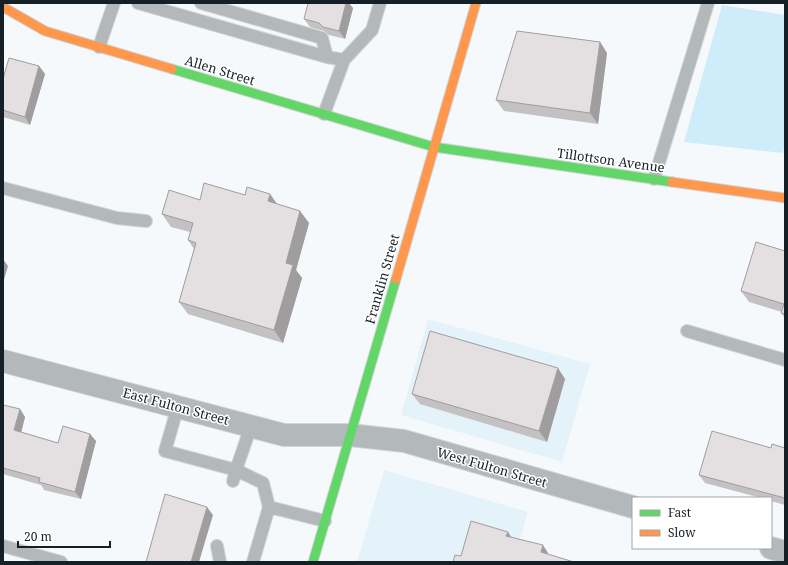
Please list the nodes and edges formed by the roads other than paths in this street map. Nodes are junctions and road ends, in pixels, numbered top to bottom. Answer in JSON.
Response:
{"nodes":[{"id":1,"x":114,"y":3,"type":"edge"},
{"id":2,"x":138,"y":3,"type":"edge"},
{"id":3,"x":201,"y":3,"type":"edge"},
{"id":4,"x":462,"y":3,"type":"edge"},
{"id":5,"x":708,"y":3,"type":"edge"},
{"id":6,"x":378,"y":4,"type":"edge"},
{"id":7,"x":475,"y":5,"type":"edge"},
{"id":8,"x":3,"y":7,"type":"edge"},
{"id":9,"x":99,"y":47,"type":"junction"},
{"id":10,"x":326,"y":57,"type":"junction"},
{"id":11,"x":344,"y":60,"type":"junction"},
{"id":12,"x":324,"y":114,"type":"junction"},
{"id":13,"x":434,"y":147,"type":"junction"},
{"id":14,"x":654,"y":179,"type":"junction"},
{"id":15,"x":3,"y":188,"type":"edge"},
{"id":16,"x":785,"y":198,"type":"edge"},
{"id":17,"x":146,"y":221,"type":"dead end"},
{"id":18,"x":687,"y":331,"type":"dead end"},
{"id":19,"x":785,"y":360,"type":"edge"},
{"id":20,"x":3,"y":361,"type":"edge"},
{"id":21,"x":178,"y":406,"type":"junction"},
{"id":22,"x":252,"y":426,"type":"junction"},
{"id":23,"x":350,"y":435,"type":"junction"},
{"id":24,"x":234,"y":476,"type":"junction"},
{"id":25,"x":269,"y":507,"type":"junction"},
{"id":26,"x":632,"y":508,"type":"edge"},
{"id":27,"x":325,"y":522,"type":"junction"},
{"id":28,"x":3,"y":546,"type":"edge"},
{"id":29,"x":217,"y":546,"type":"dead end"},
{"id":30,"x":772,"y":548,"type":"edge"},
{"id":31,"x":785,"y":552,"type":"edge"},
{"id":32,"x":61,"y":562,"type":"edge"},
{"id":33,"x":220,"y":562,"type":"edge"},
{"id":34,"x":253,"y":562,"type":"edge"},
{"id":35,"x":313,"y":562,"type":"edge"}],
"edges":[{"from":1,"to":9,"type":"lane"},
{"from":2,"to":10,"type":"lane"},
{"from":3,"to":10,"type":"lane"},
{"from":4,"to":7,"type":"lane"},
{"from":5,"to":14,"type":"lane"},
{"from":6,"to":11,"type":"lane"},
{"from":7,"to":13,"type":"street","name":"Franklin Street"},
{"from":8,"to":9,"type":"street","name":"Allen Street"},
{"from":9,"to":12,"type":"street","name":"Allen Street"},
{"from":10,"to":11,"type":"lane"},
{"from":11,"to":12,"type":"lane"},
{"from":12,"to":13,"type":"street","name":"Allen Street"},
{"from":13,"to":14,"type":"street","name":"Tillottson Avenue"},
{"from":13,"to":23,"type":"street","name":"Franklin Street"},
{"from":14,"to":16,"type":"street","name":"Tillottson Avenue"},
{"from":15,"to":17,"type":"lane"},
{"from":18,"to":19,"type":"lane"},
{"from":20,"to":21,"type":"street","name":"East Fulton Street"},
{"from":21,"to":22,"type":"street","name":"East Fulton Street"},
{"from":21,"to":24,"type":"lane"},
{"from":22,"to":23,"type":"street","name":"East Fulton Street"},
{"from":22,"to":24,"type":"lane"},
{"from":23,"to":26,"type":"street","name":"West Fulton Street"},
{"from":23,"to":27,"type":"street","name":"Franklin Street"},
{"from":24,"to":25,"type":"lane"},
{"from":25,"to":27,"type":"lane"},
{"from":25,"to":34,"type":"lane"},
{"from":27,"to":35,"type":"street","name":"Franklin Street"},
{"from":28,"to":32,"type":"lane"},
{"from":29,"to":33,"type":"lane"},
{"from":30,"to":31,"type":"street"}]}
